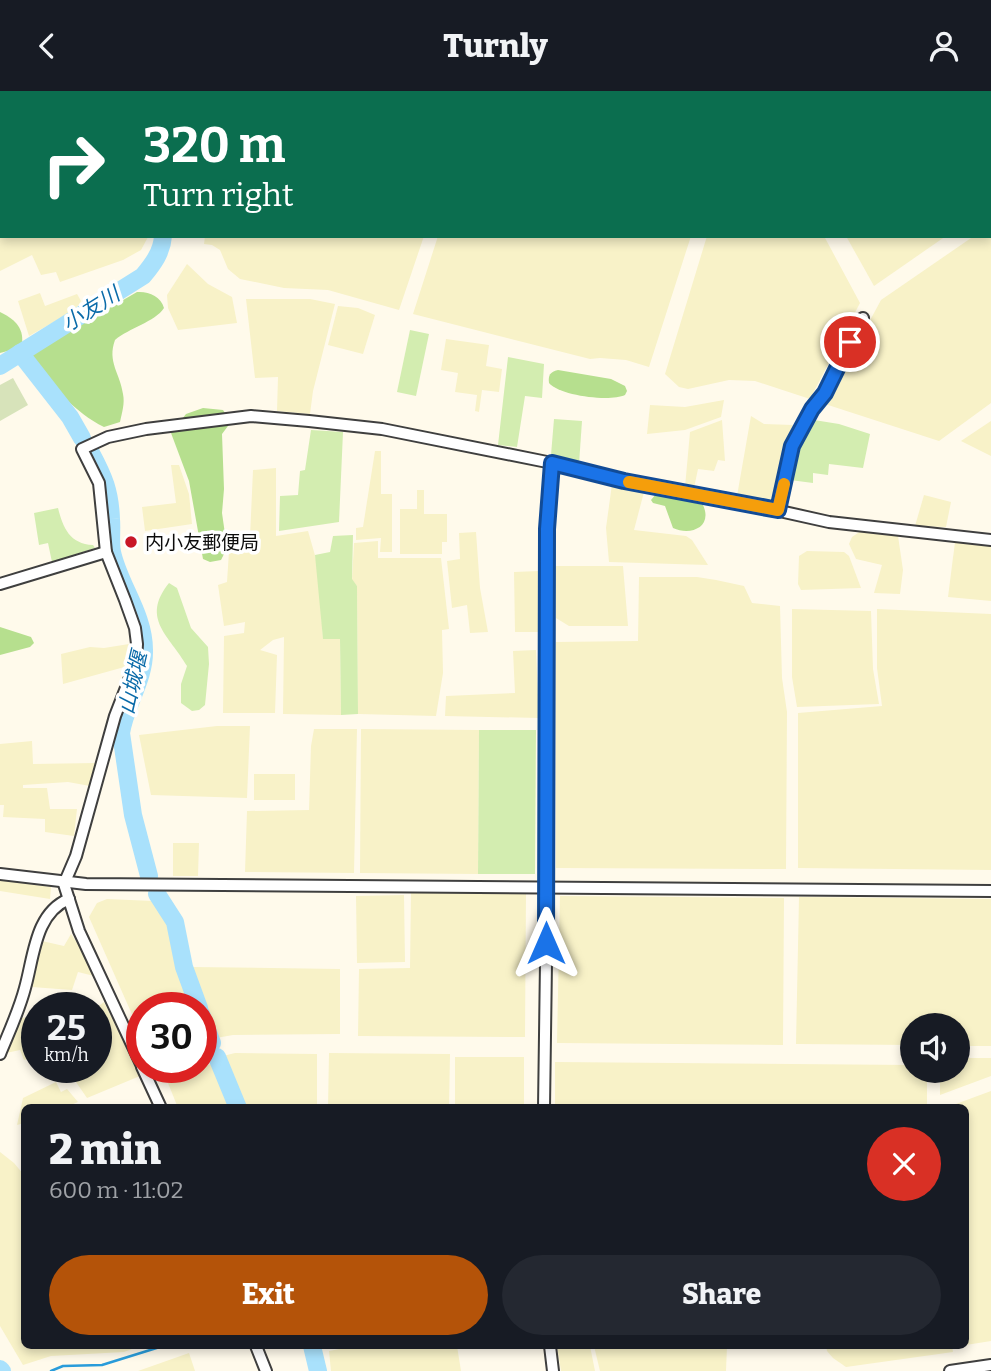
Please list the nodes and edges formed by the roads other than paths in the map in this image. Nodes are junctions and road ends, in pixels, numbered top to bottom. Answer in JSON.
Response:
{"nodes":[{"id":1,"x":863,"y":318,"type":"dead end"},
{"id":2,"x":552,"y":463,"type":"junction"},
{"id":3,"x":778,"y":510,"type":"junction"},
{"id":4,"x":991,"y":540,"type":"edge"},
{"id":5,"x":106,"y":552,"type":"junction"},
{"id":6,"x":0,"y":584,"type":"edge"},
{"id":7,"x":0,"y":874,"type":"edge"},
{"id":8,"x":64,"y":884,"type":"junction"},
{"id":9,"x":547,"y":889,"type":"junction"},
{"id":10,"x":991,"y":891,"type":"edge"},
{"id":11,"x":69,"y":899,"type":"junction"},
{"id":12,"x":126,"y":1032,"type":"edge"},
{"id":13,"x":0,"y":1054,"type":"edge"},
{"id":14,"x":149,"y":1083,"type":"edge"},
{"id":15,"x":159,"y":1104,"type":"edge"},
{"id":16,"x":544,"y":1104,"type":"edge"},
{"id":17,"x":257,"y":1349,"type":"edge"},
{"id":18,"x":550,"y":1349,"type":"edge"},
{"id":19,"x":991,"y":1365,"type":"edge"},
{"id":20,"x":266,"y":1371,"type":"edge"},
{"id":21,"x":553,"y":1371,"type":"edge"},
{"id":22,"x":950,"y":1371,"type":"edge"}],
"edges":[{"from":1,"to":3,"type":"street"},
{"from":2,"to":3,"type":"street"},
{"from":2,"to":5,"type":"street"},
{"from":2,"to":9,"type":"street"},
{"from":3,"to":4,"type":"street"},
{"from":5,"to":6,"type":"street"},
{"from":5,"to":8,"type":"street"},
{"from":7,"to":8,"type":"street"},
{"from":8,"to":9,"type":"street"},
{"from":8,"to":11,"type":"street"},
{"from":9,"to":10,"type":"street"},
{"from":9,"to":16,"type":"street"},
{"from":11,"to":12,"type":"street"},
{"from":11,"to":13,"type":"street"},
{"from":14,"to":15,"type":"street"},
{"from":17,"to":20,"type":"street"},
{"from":18,"to":21,"type":"street"},
{"from":19,"to":22,"type":"street"}]}
